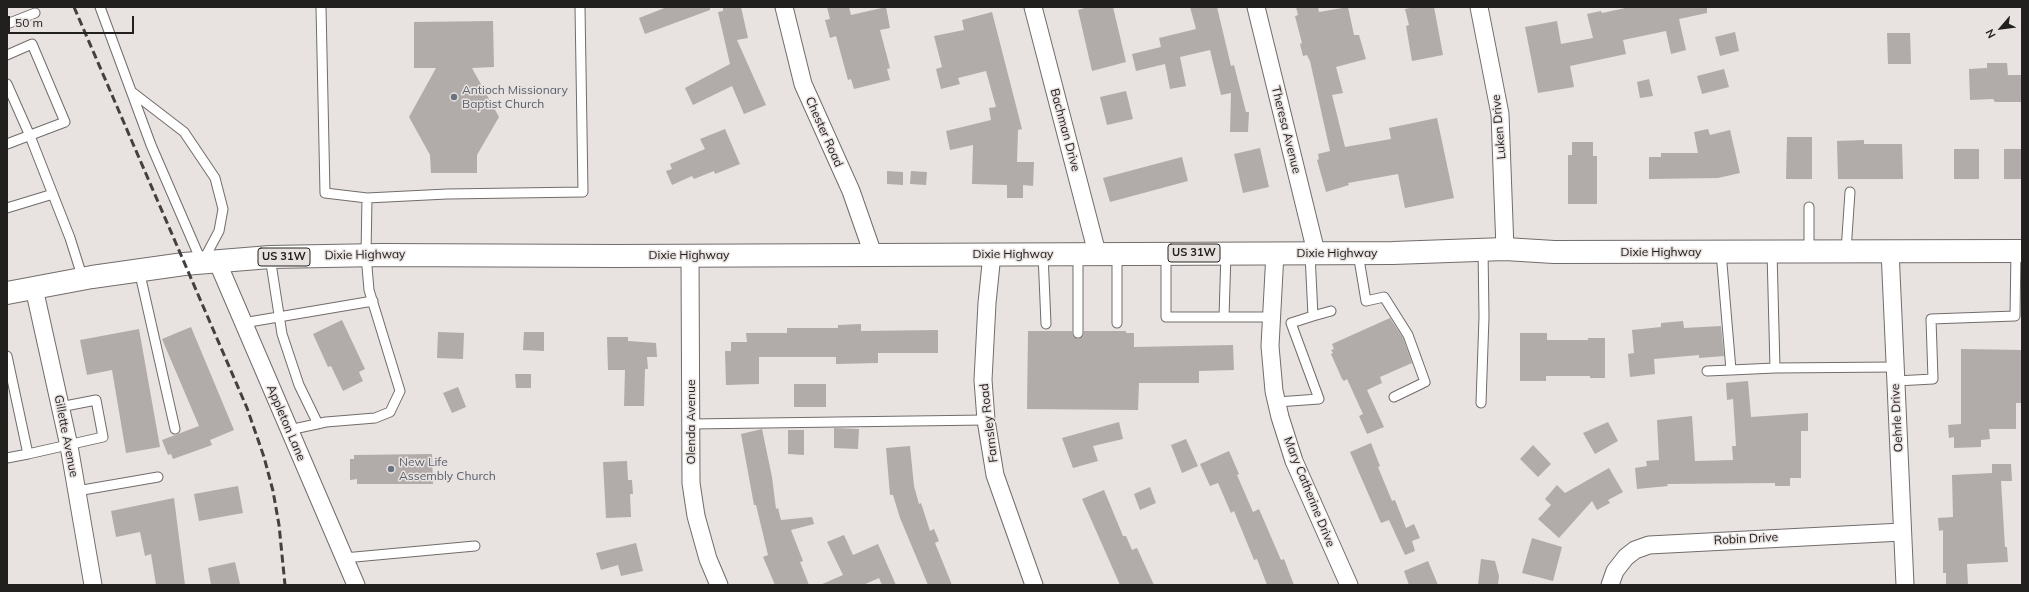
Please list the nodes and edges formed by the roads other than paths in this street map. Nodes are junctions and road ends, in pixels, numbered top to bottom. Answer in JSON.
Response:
{"nodes":[{"id":1,"x":100,"y":7,"type":"edge"},
{"id":2,"x":321,"y":7,"type":"edge"},
{"id":3,"x":580,"y":7,"type":"edge"},
{"id":4,"x":784,"y":7,"type":"edge"},
{"id":5,"x":1033,"y":7,"type":"edge"},
{"id":6,"x":1256,"y":7,"type":"edge"},
{"id":7,"x":1479,"y":7,"type":"edge"},
{"id":8,"x":35,"y":13,"type":"dead end"},
{"id":9,"x":7,"y":24,"type":"edge"},
{"id":10,"x":7,"y":55,"type":"edge"},
{"id":11,"x":7,"y":84,"type":"edge"},
{"id":12,"x":131,"y":91,"type":"junction"},
{"id":13,"x":30,"y":136,"type":"junction"},
{"id":14,"x":7,"y":144,"type":"edge"},
{"id":15,"x":1850,"y":192,"type":"dead end"},
{"id":16,"x":53,"y":194,"type":"junction"},
{"id":17,"x":367,"y":198,"type":"junction"},
{"id":18,"x":7,"y":208,"type":"edge"},
{"id":19,"x":1810,"y":208,"type":"dead end"},
{"id":20,"x":1483,"y":249,"type":"junction"},
{"id":21,"x":1505,"y":249,"type":"junction"},
{"id":22,"x":1890,"y":250,"type":"junction"},
{"id":23,"x":1846,"y":251,"type":"junction"},
{"id":24,"x":2019,"y":251,"type":"edge"},
{"id":25,"x":1313,"y":252,"type":"junction"},
{"id":26,"x":1721,"y":252,"type":"junction"},
{"id":27,"x":1772,"y":252,"type":"junction"},
{"id":28,"x":1809,"y":252,"type":"junction"},
{"id":29,"x":1097,"y":253,"type":"junction"},
{"id":30,"x":1166,"y":253,"type":"junction"},
{"id":31,"x":1226,"y":253,"type":"junction"},
{"id":32,"x":1275,"y":253,"type":"junction"},
{"id":33,"x":1358,"y":253,"type":"junction"},
{"id":34,"x":873,"y":254,"type":"junction"},
{"id":35,"x":992,"y":254,"type":"junction"},
{"id":36,"x":1043,"y":254,"type":"junction"},
{"id":37,"x":366,"y":255,"type":"junction"},
{"id":38,"x":690,"y":255,"type":"junction"},
{"id":39,"x":270,"y":257,"type":"junction"},
{"id":40,"x":210,"y":262,"type":"junction"},
{"id":41,"x":139,"y":270,"type":"junction"},
{"id":42,"x":83,"y":279,"type":"junction"},
{"id":43,"x":34,"y":288,"type":"junction"},
{"id":44,"x":7,"y":293,"type":"edge"},
{"id":45,"x":373,"y":301,"type":"junction"},
{"id":46,"x":1331,"y":311,"type":"dead end"},
{"id":47,"x":1313,"y":316,"type":"junction"},
{"id":48,"x":1224,"y":317,"type":"junction"},
{"id":49,"x":1271,"y":317,"type":"junction"},
{"id":50,"x":280,"y":318,"type":"junction"},
{"id":51,"x":243,"y":323,"type":"junction"},
{"id":52,"x":1117,"y":323,"type":"dead end"},
{"id":53,"x":1046,"y":324,"type":"dead end"},
{"id":54,"x":1078,"y":333,"type":"dead end"},
{"id":55,"x":7,"y":354,"type":"edge"},
{"id":56,"x":1775,"y":368,"type":"junction"},
{"id":57,"x":1731,"y":370,"type":"junction"},
{"id":58,"x":1707,"y":371,"type":"dead end"},
{"id":59,"x":1895,"y":374,"type":"junction"},
{"id":60,"x":1394,"y":397,"type":"dead end"},
{"id":61,"x":1277,"y":402,"type":"junction"},
{"id":62,"x":1481,"y":403,"type":"dead end"},
{"id":63,"x":60,"y":407,"type":"junction"},
{"id":64,"x":986,"y":420,"type":"junction"},
{"id":65,"x":318,"y":424,"type":"junction"},
{"id":66,"x":691,"y":424,"type":"junction"},
{"id":67,"x":175,"y":428,"type":"dead end"},
{"id":68,"x":289,"y":430,"type":"junction"},
{"id":69,"x":69,"y":446,"type":"junction"},
{"id":70,"x":28,"y":454,"type":"junction"},
{"id":71,"x":7,"y":458,"type":"edge"},
{"id":72,"x":158,"y":477,"type":"dead end"},
{"id":73,"x":77,"y":491,"type":"junction"},
{"id":74,"x":1902,"y":532,"type":"junction"},
{"id":75,"x":475,"y":546,"type":"dead end"},
{"id":76,"x":344,"y":558,"type":"junction"},
{"id":77,"x":93,"y":585,"type":"edge"},
{"id":78,"x":356,"y":585,"type":"edge"},
{"id":79,"x":719,"y":585,"type":"edge"},
{"id":80,"x":1034,"y":585,"type":"edge"},
{"id":81,"x":1349,"y":585,"type":"edge"},
{"id":82,"x":1610,"y":585,"type":"edge"},
{"id":83,"x":1905,"y":585,"type":"edge"}],
"edges":[{"from":1,"to":12,"type":"lane"},
{"from":2,"to":17,"type":"lane"},
{"from":3,"to":17,"type":"lane"},
{"from":4,"to":34,"type":"street","name":"Chester Road"},
{"from":5,"to":29,"type":"street","name":"Bachman Drive"},
{"from":6,"to":25,"type":"street","name":"Theresa Avenue"},
{"from":7,"to":21,"type":"street","name":"Luken Drive"},
{"from":8,"to":9,"type":"lane"},
{"from":10,"to":13,"type":"lane"},
{"from":11,"to":13,"type":"lane"},
{"from":12,"to":40,"type":"lane"},
{"from":12,"to":40,"type":"lane"},
{"from":13,"to":14,"type":"lane"},
{"from":13,"to":16,"type":"lane"},
{"from":15,"to":23,"type":"lane"},
{"from":16,"to":18,"type":"lane"},
{"from":16,"to":42,"type":"lane"},
{"from":17,"to":37,"type":"lane"},
{"from":19,"to":28,"type":"lane"},
{"from":20,"to":21,"type":"main road","name":"Dixie Highway","number":"US 31W"},
{"from":20,"to":33,"type":"main road","name":"Dixie Highway","number":"US 31W"},
{"from":20,"to":62,"type":"lane"},
{"from":21,"to":26,"type":"main road","name":"Dixie Highway","number":"US 31W"},
{"from":22,"to":23,"type":"main road","name":"Dixie Highway","number":"US 31W"},
{"from":22,"to":24,"type":"main road","name":"Dixie Highway","number":"US 31W"},
{"from":22,"to":59,"type":"street","name":"Oehrle Drive"},
{"from":23,"to":28,"type":"main road","name":"Dixie Highway","number":"US 31W"},
{"from":24,"to":59,"type":"lane"},
{"from":25,"to":32,"type":"main road","name":"Dixie Highway","number":"US 31W"},
{"from":25,"to":33,"type":"main road","name":"Dixie Highway","number":"US 31W"},
{"from":25,"to":47,"type":"lane"},
{"from":26,"to":27,"type":"main road","name":"Dixie Highway","number":"US 31W"},
{"from":26,"to":57,"type":"lane"},
{"from":27,"to":28,"type":"main road","name":"Dixie Highway","number":"US 31W"},
{"from":27,"to":56,"type":"lane"},
{"from":29,"to":30,"type":"main road","name":"Dixie Highway","number":"US 31W"},
{"from":29,"to":36,"type":"main road","name":"Dixie Highway","number":"US 31W"},
{"from":29,"to":52,"type":"lane"},
{"from":29,"to":54,"type":"lane"},
{"from":30,"to":31,"type":"main road","name":"Dixie Highway","number":"US 31W"},
{"from":30,"to":48,"type":"lane"},
{"from":31,"to":32,"type":"main road","name":"Dixie Highway","number":"US 31W"},
{"from":31,"to":48,"type":"lane"},
{"from":32,"to":49,"type":"street","name":"Mary Catherine Drive"},
{"from":33,"to":60,"type":"lane"},
{"from":34,"to":35,"type":"main road","name":"Dixie Highway","number":"US 31W"},
{"from":34,"to":38,"type":"main road","name":"Dixie Highway","number":"US 31W"},
{"from":35,"to":36,"type":"main road","name":"Dixie Highway","number":"US 31W"},
{"from":35,"to":64,"type":"street","name":"Farnsley Road"},
{"from":36,"to":53,"type":"lane"},
{"from":37,"to":38,"type":"main road","name":"Dixie Highway","number":"US 31W"},
{"from":37,"to":39,"type":"main road","name":"Dixie Highway","number":"US 31W"},
{"from":37,"to":45,"type":"lane"},
{"from":38,"to":66,"type":"street","name":"Olenda Avenue"},
{"from":39,"to":40,"type":"main road","name":"Dixie Highway","number":"US 31W"},
{"from":39,"to":50,"type":"lane"},
{"from":40,"to":41,"type":"main road","name":"Dixie Highway","number":"US 31W"},
{"from":40,"to":51,"type":"street","name":"Appleton Lane"},
{"from":41,"to":42,"type":"main road","name":"Dixie Highway","number":"US 31W"},
{"from":41,"to":67,"type":"lane"},
{"from":42,"to":43,"type":"main road","name":"Dixie Highway","number":"US 31W"},
{"from":43,"to":44,"type":"main road","name":"Dixie Highway","number":"US 31W"},
{"from":43,"to":63,"type":"street","name":"Gillette Avenue"},
{"from":45,"to":50,"type":"lane"},
{"from":45,"to":65,"type":"lane"},
{"from":46,"to":47,"type":"lane"},
{"from":47,"to":61,"type":"lane"},
{"from":48,"to":49,"type":"lane"},
{"from":49,"to":61,"type":"street","name":"Mary Catherine Drive"},
{"from":50,"to":51,"type":"lane"},
{"from":50,"to":65,"type":"lane"},
{"from":51,"to":68,"type":"street","name":"Appleton Lane"},
{"from":55,"to":70,"type":"lane"},
{"from":56,"to":57,"type":"lane"},
{"from":56,"to":59,"type":"lane"},
{"from":57,"to":58,"type":"lane"},
{"from":59,"to":74,"type":"street","name":"Oehrle Drive"},
{"from":61,"to":81,"type":"street","name":"Mary Catherine Drive"},
{"from":63,"to":69,"type":"street","name":"Gillette Avenue"},
{"from":63,"to":69,"type":"lane"},
{"from":64,"to":66,"type":"lane"},
{"from":64,"to":80,"type":"street","name":"Farnsley Road"},
{"from":65,"to":68,"type":"lane"},
{"from":66,"to":79,"type":"street","name":"Olenda Avenue"},
{"from":68,"to":76,"type":"street","name":"Appleton Lane"},
{"from":69,"to":70,"type":"lane"},
{"from":69,"to":73,"type":"street","name":"Gillette Avenue"},
{"from":70,"to":71,"type":"lane"},
{"from":72,"to":73,"type":"lane"},
{"from":73,"to":77,"type":"street","name":"Gillette Avenue"},
{"from":74,"to":82,"type":"street","name":"Robin Drive"},
{"from":74,"to":83,"type":"street","name":"Oehrle Drive"},
{"from":75,"to":76,"type":"lane"},
{"from":76,"to":78,"type":"street","name":"Appleton Lane"}]}
